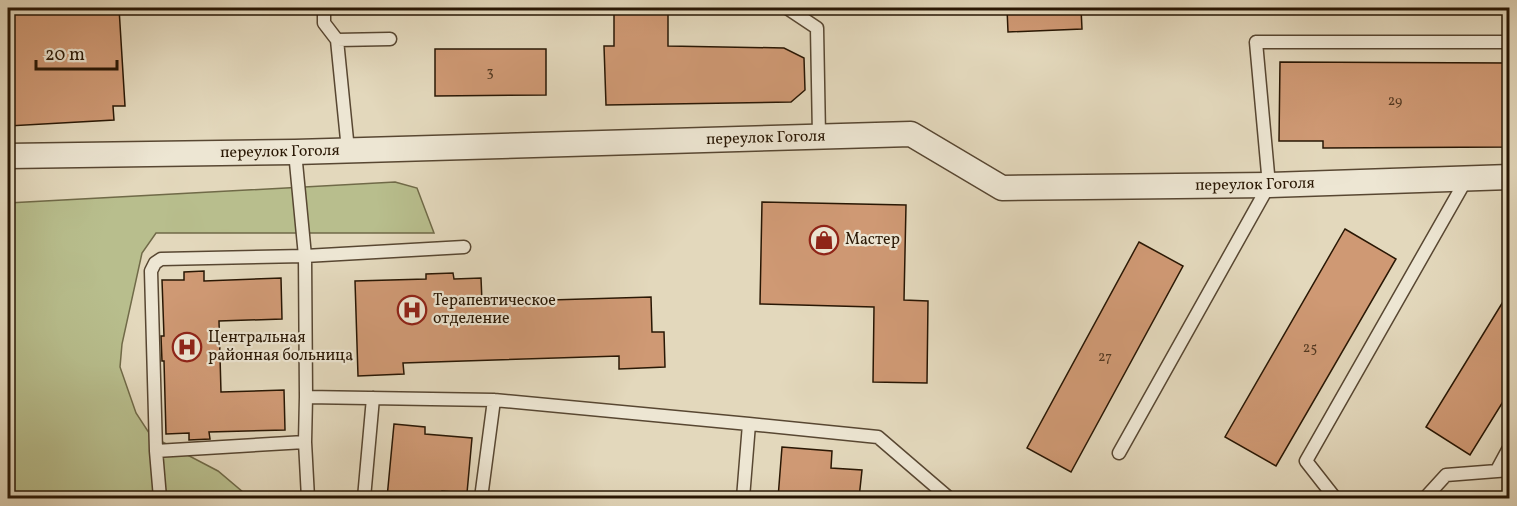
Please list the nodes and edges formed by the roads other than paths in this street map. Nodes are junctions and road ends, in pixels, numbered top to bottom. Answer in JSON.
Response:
{"nodes":[{"id":1,"x":324,"y":8,"type":"edge"},
{"id":2,"x":787,"y":8,"type":"edge"},
{"id":3,"x":390,"y":39,"type":"dead end"},
{"id":4,"x":337,"y":40,"type":"junction"},
{"id":5,"x":1509,"y":42,"type":"edge"},
{"id":6,"x":819,"y":136,"type":"junction"},
{"id":7,"x":348,"y":150,"type":"junction"},
{"id":8,"x":295,"y":152,"type":"junction"},
{"id":9,"x":8,"y":156,"type":"edge"},
{"id":10,"x":1509,"y":177,"type":"edge"},
{"id":11,"x":1467,"y":178,"type":"junction"},
{"id":12,"x":1269,"y":185,"type":"junction"},
{"id":13,"x":464,"y":247,"type":"dead end"},
{"id":14,"x":305,"y":256,"type":"junction"},
{"id":15,"x":306,"y":397,"type":"junction"},
{"id":16,"x":373,"y":398,"type":"junction"},
{"id":17,"x":494,"y":400,"type":"junction"},
{"id":18,"x":749,"y":424,"type":"junction"},
{"id":19,"x":305,"y":442,"type":"junction"},
{"id":20,"x":1509,"y":446,"type":"edge"},
{"id":21,"x":156,"y":451,"type":"junction"},
{"id":22,"x":1119,"y":453,"type":"dead end"},
{"id":23,"x":1503,"y":470,"type":"edge"},
{"id":24,"x":160,"y":498,"type":"edge"},
{"id":25,"x":308,"y":498,"type":"edge"},
{"id":26,"x":364,"y":498,"type":"edge"},
{"id":27,"x":481,"y":498,"type":"edge"},
{"id":28,"x":743,"y":498,"type":"edge"},
{"id":29,"x":949,"y":498,"type":"edge"},
{"id":30,"x":1335,"y":498,"type":"edge"},
{"id":31,"x":1425,"y":498,"type":"edge"}],
"edges":[{"from":1,"to":4,"type":"lane"},
{"from":2,"to":6,"type":"lane"},
{"from":3,"to":4,"type":"lane"},
{"from":4,"to":7,"type":"lane"},
{"from":5,"to":12,"type":"lane"},
{"from":6,"to":7,"type":"street","name":"переулок Гоголя"},
{"from":6,"to":12,"type":"street","name":"переулок Гоголя"},
{"from":7,"to":8,"type":"street","name":"переулок Гоголя"},
{"from":8,"to":9,"type":"street","name":"переулок Гоголя"},
{"from":8,"to":14,"type":"lane"},
{"from":10,"to":11,"type":"street","name":"переулок Гоголя"},
{"from":11,"to":12,"type":"street","name":"переулок Гоголя"},
{"from":11,"to":30,"type":"lane"},
{"from":12,"to":22,"type":"lane"},
{"from":13,"to":14,"type":"lane"},
{"from":14,"to":15,"type":"lane"},
{"from":14,"to":21,"type":"lane"},
{"from":15,"to":16,"type":"lane"},
{"from":15,"to":19,"type":"lane"},
{"from":16,"to":17,"type":"lane"},
{"from":16,"to":26,"type":"lane"},
{"from":17,"to":18,"type":"lane"},
{"from":17,"to":27,"type":"lane"},
{"from":18,"to":28,"type":"lane"},
{"from":18,"to":29,"type":"lane"},
{"from":19,"to":21,"type":"lane"},
{"from":19,"to":25,"type":"lane"},
{"from":20,"to":23,"type":"lane"},
{"from":21,"to":24,"type":"lane"},
{"from":23,"to":31,"type":"lane"}]}
